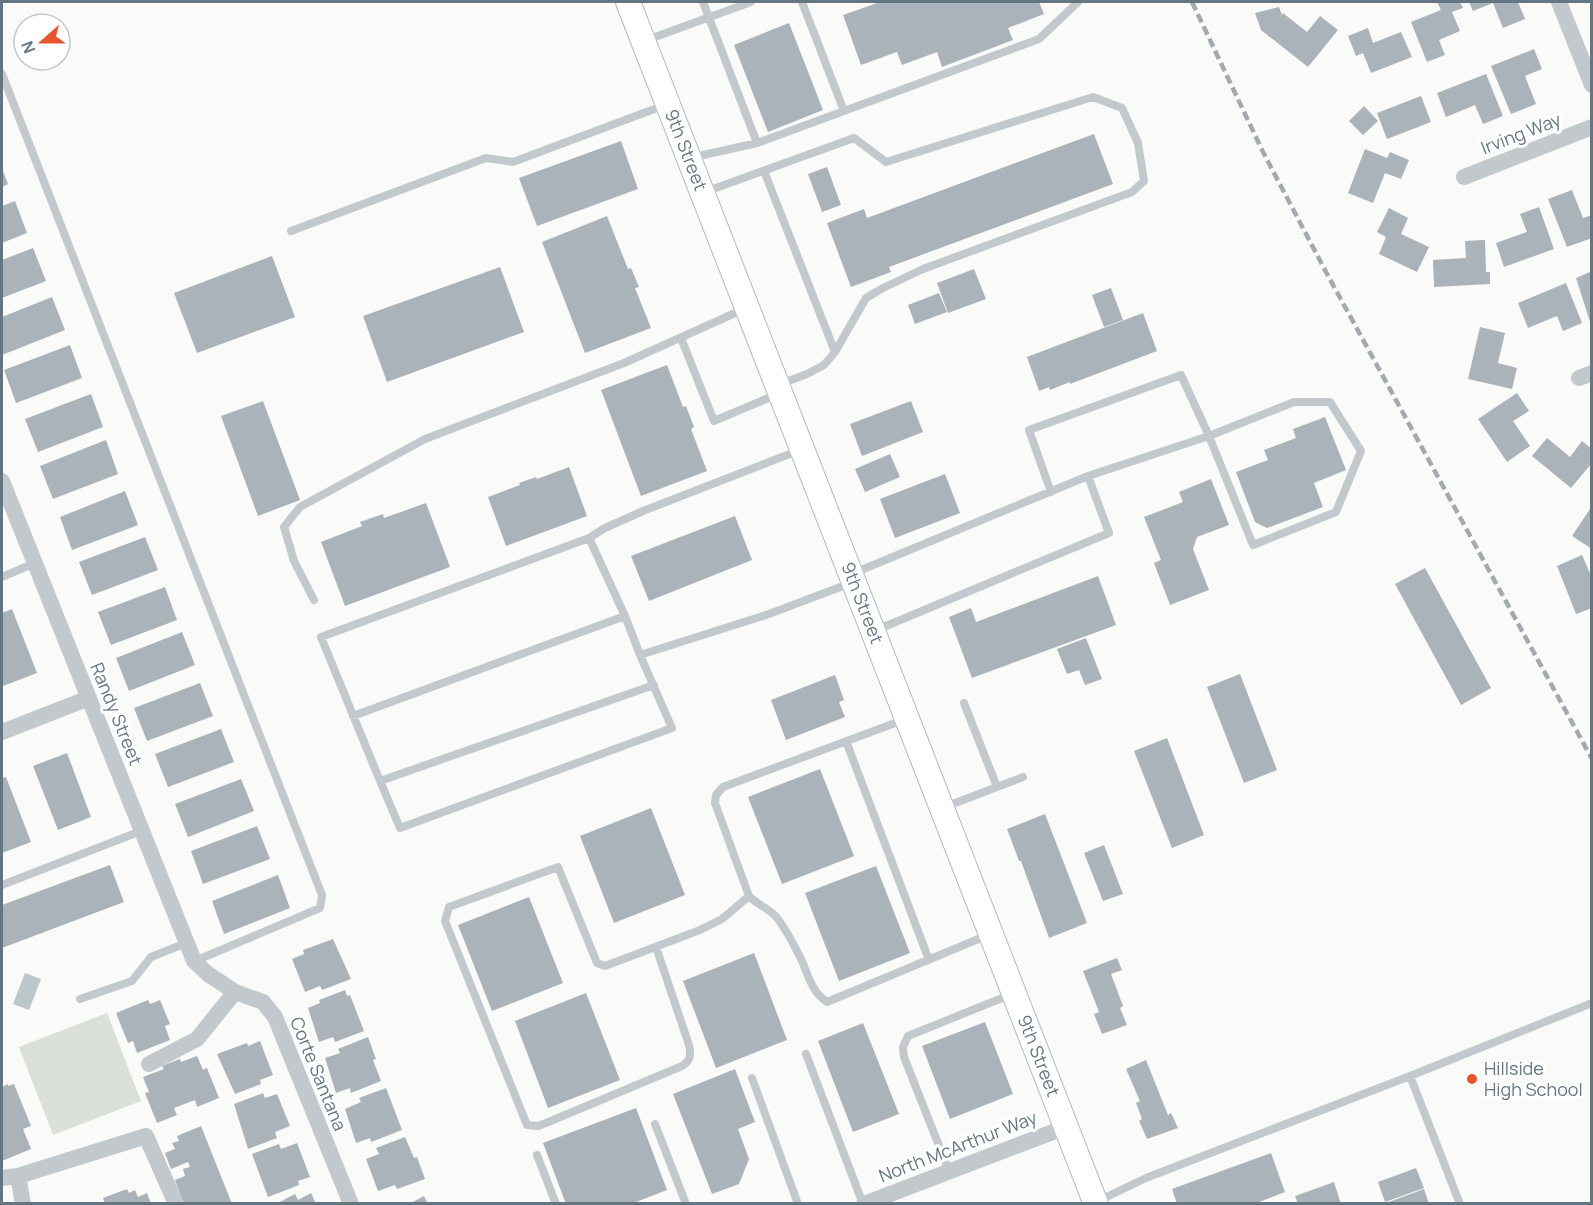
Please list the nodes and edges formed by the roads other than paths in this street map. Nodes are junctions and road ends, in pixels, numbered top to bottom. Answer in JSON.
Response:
{"nodes":[{"id":1,"x":628,"y":2,"type":"edge"},
{"id":2,"x":703,"y":2,"type":"edge"},
{"id":3,"x":752,"y":2,"type":"edge"},
{"id":4,"x":802,"y":2,"type":"edge"},
{"id":5,"x":1078,"y":2,"type":"edge"},
{"id":6,"x":1559,"y":2,"type":"edge"},
{"id":7,"x":709,"y":17,"type":"junction"},
{"id":8,"x":644,"y":42,"type":"junction"},
{"id":9,"x":2,"y":74,"type":"edge"},
{"id":10,"x":1592,"y":85,"type":"edge"},
{"id":11,"x":668,"y":104,"type":"junction"},
{"id":12,"x":844,"y":111,"type":"junction"},
{"id":13,"x":1592,"y":127,"type":"edge"},
{"id":14,"x":757,"y":143,"type":"junction"},
{"id":15,"x":689,"y":158,"type":"junction"},
{"id":16,"x":764,"y":171,"type":"junction"},
{"id":17,"x":1464,"y":177,"type":"dead end"},
{"id":18,"x":703,"y":193,"type":"junction"},
{"id":19,"x":291,"y":231,"type":"dead end"},
{"id":20,"x":747,"y":307,"type":"junction"},
{"id":21,"x":681,"y":338,"type":"junction"},
{"id":22,"x":835,"y":352,"type":"junction"},
{"id":23,"x":779,"y":389,"type":"junction"},
{"id":24,"x":1209,"y":435,"type":"junction"},
{"id":25,"x":802,"y":448,"type":"junction"},
{"id":26,"x":1088,"y":476,"type":"junction"},
{"id":27,"x":2,"y":481,"type":"edge"},
{"id":28,"x":1051,"y":492,"type":"junction"},
{"id":29,"x":588,"y":538,"type":"junction"},
{"id":30,"x":35,"y":563,"type":"junction"},
{"id":31,"x":2,"y":577,"type":"edge"},
{"id":32,"x":853,"y":578,"type":"junction"},
{"id":33,"x":314,"y":600,"type":"dead end"},
{"id":34,"x":625,"y":615,"type":"junction"},
{"id":35,"x":873,"y":632,"type":"junction"},
{"id":36,"x":640,"y":655,"type":"junction"},
{"id":37,"x":654,"y":685,"type":"junction"},
{"id":38,"x":88,"y":699,"type":"junction"},
{"id":39,"x":964,"y":703,"type":"dead end"},
{"id":40,"x":353,"y":716,"type":"junction"},
{"id":41,"x":908,"y":719,"type":"junction"},
{"id":42,"x":2,"y":732,"type":"edge"},
{"id":43,"x":846,"y":741,"type":"junction"},
{"id":44,"x":1023,"y":777,"type":"dead end"},
{"id":45,"x":380,"y":781,"type":"junction"},
{"id":46,"x":998,"y":787,"type":"junction"},
{"id":47,"x":942,"y":808,"type":"junction"},
{"id":48,"x":141,"y":831,"type":"junction"},
{"id":49,"x":2,"y":885,"type":"edge"},
{"id":50,"x":749,"y":896,"type":"junction"},
{"id":51,"x":991,"y":933,"type":"junction"},
{"id":52,"x":186,"y":943,"type":"junction"},
{"id":53,"x":656,"y":947,"type":"junction"},
{"id":54,"x":929,"y":960,"type":"junction"},
{"id":55,"x":194,"y":961,"type":"junction"},
{"id":56,"x":235,"y":992,"type":"junction"},
{"id":57,"x":1014,"y":993,"type":"junction"},
{"id":58,"x":80,"y":999,"type":"dead end"},
{"id":59,"x":1592,"y":1003,"type":"edge"},
{"id":60,"x":806,"y":1054,"type":"dead end"},
{"id":61,"x":149,"y":1064,"type":"dead end"},
{"id":62,"x":1410,"y":1076,"type":"junction"},
{"id":63,"x":752,"y":1078,"type":"dead end"},
{"id":64,"x":655,"y":1124,"type":"dead end"},
{"id":65,"x":1066,"y":1127,"type":"junction"},
{"id":66,"x":537,"y":1155,"type":"dead end"},
{"id":67,"x":949,"y":1171,"type":"junction"},
{"id":68,"x":10,"y":1178,"type":"edge"},
{"id":69,"x":895,"y":1198,"type":"edge"},
{"id":70,"x":23,"y":1203,"type":"edge"},
{"id":71,"x":176,"y":1203,"type":"edge"},
{"id":72,"x":351,"y":1203,"type":"edge"},
{"id":73,"x":556,"y":1203,"type":"edge"},
{"id":74,"x":686,"y":1203,"type":"edge"},
{"id":75,"x":798,"y":1203,"type":"edge"},
{"id":76,"x":863,"y":1203,"type":"edge"},
{"id":77,"x":1096,"y":1203,"type":"edge"},
{"id":78,"x":1460,"y":1203,"type":"edge"}],
"edges":[{"from":1,"to":8,"type":"street","name":"9th Street"},
{"from":2,"to":7,"type":"lane"},
{"from":3,"to":7,"type":"lane"},
{"from":4,"to":12,"type":"lane"},
{"from":5,"to":12,"type":"lane"},
{"from":6,"to":10,"type":"street"},
{"from":7,"to":8,"type":"lane"},
{"from":7,"to":14,"type":"lane"},
{"from":8,"to":11,"type":"street","name":"9th Street"},
{"from":9,"to":55,"type":"lane"},
{"from":11,"to":15,"type":"street","name":"9th Street"},
{"from":11,"to":19,"type":"lane"},
{"from":12,"to":14,"type":"lane"},
{"from":13,"to":17,"type":"street","name":"Irving Way"},
{"from":14,"to":15,"type":"lane"},
{"from":15,"to":18,"type":"street","name":"9th Street"},
{"from":16,"to":18,"type":"lane"},
{"from":16,"to":22,"type":"lane"},
{"from":16,"to":22,"type":"lane"},
{"from":18,"to":20,"type":"street","name":"9th Street"},
{"from":20,"to":21,"type":"lane"},
{"from":20,"to":23,"type":"street","name":"9th Street"},
{"from":21,"to":23,"type":"lane"},
{"from":21,"to":33,"type":"lane"},
{"from":22,"to":23,"type":"lane"},
{"from":23,"to":25,"type":"street","name":"9th Street"},
{"from":24,"to":24,"type":"lane"},
{"from":24,"to":26,"type":"lane"},
{"from":24,"to":28,"type":"lane"},
{"from":25,"to":29,"type":"lane"},
{"from":25,"to":32,"type":"street","name":"9th Street"},
{"from":26,"to":28,"type":"lane"},
{"from":26,"to":35,"type":"lane"},
{"from":27,"to":30,"type":"street","name":"Randy Street"},
{"from":28,"to":32,"type":"lane"},
{"from":29,"to":34,"type":"lane"},
{"from":29,"to":40,"type":"lane"},
{"from":30,"to":31,"type":"lane"},
{"from":30,"to":38,"type":"street","name":"Randy Street"},
{"from":32,"to":35,"type":"street","name":"9th Street"},
{"from":32,"to":36,"type":"lane"},
{"from":34,"to":36,"type":"lane"},
{"from":34,"to":40,"type":"lane"},
{"from":35,"to":41,"type":"street","name":"9th Street"},
{"from":36,"to":37,"type":"lane"},
{"from":37,"to":45,"type":"lane"},
{"from":37,"to":45,"type":"lane"},
{"from":38,"to":42,"type":"street"},
{"from":38,"to":48,"type":"street","name":"Randy Street"},
{"from":39,"to":46,"type":"lane"},
{"from":40,"to":45,"type":"lane"},
{"from":41,"to":43,"type":"lane"},
{"from":41,"to":47,"type":"street","name":"9th Street"},
{"from":43,"to":50,"type":"lane"},
{"from":43,"to":54,"type":"lane"},
{"from":44,"to":46,"type":"lane"},
{"from":46,"to":47,"type":"lane"},
{"from":47,"to":51,"type":"street","name":"9th Street"},
{"from":48,"to":49,"type":"lane"},
{"from":48,"to":52,"type":"street","name":"Randy Street"},
{"from":50,"to":53,"type":"lane"},
{"from":50,"to":54,"type":"lane"},
{"from":51,"to":54,"type":"lane"},
{"from":51,"to":57,"type":"street","name":"9th Street"},
{"from":52,"to":55,"type":"street","name":"Randy Street"},
{"from":52,"to":58,"type":"lane"},
{"from":53,"to":53,"type":"lane"},
{"from":55,"to":56,"type":"street","name":"Corte Santana"},
{"from":56,"to":61,"type":"street"},
{"from":56,"to":72,"type":"street","name":"Corte Santana"},
{"from":57,"to":65,"type":"street","name":"9th Street"},
{"from":57,"to":67,"type":"lane"},
{"from":59,"to":62,"type":"lane"},
{"from":60,"to":76,"type":"lane"},
{"from":62,"to":77,"type":"lane"},
{"from":62,"to":78,"type":"lane"},
{"from":63,"to":75,"type":"lane"},
{"from":64,"to":74,"type":"lane"},
{"from":65,"to":67,"type":"street","name":"North McArthur Way"},
{"from":65,"to":77,"type":"street","name":"9th Street"},
{"from":66,"to":73,"type":"lane"},
{"from":67,"to":69,"type":"street","name":"North McArthur Way"},
{"from":68,"to":70,"type":"street"},
{"from":68,"to":71,"type":"street"},
{"from":69,"to":76,"type":"street","name":"North McArthur Way"}]}
